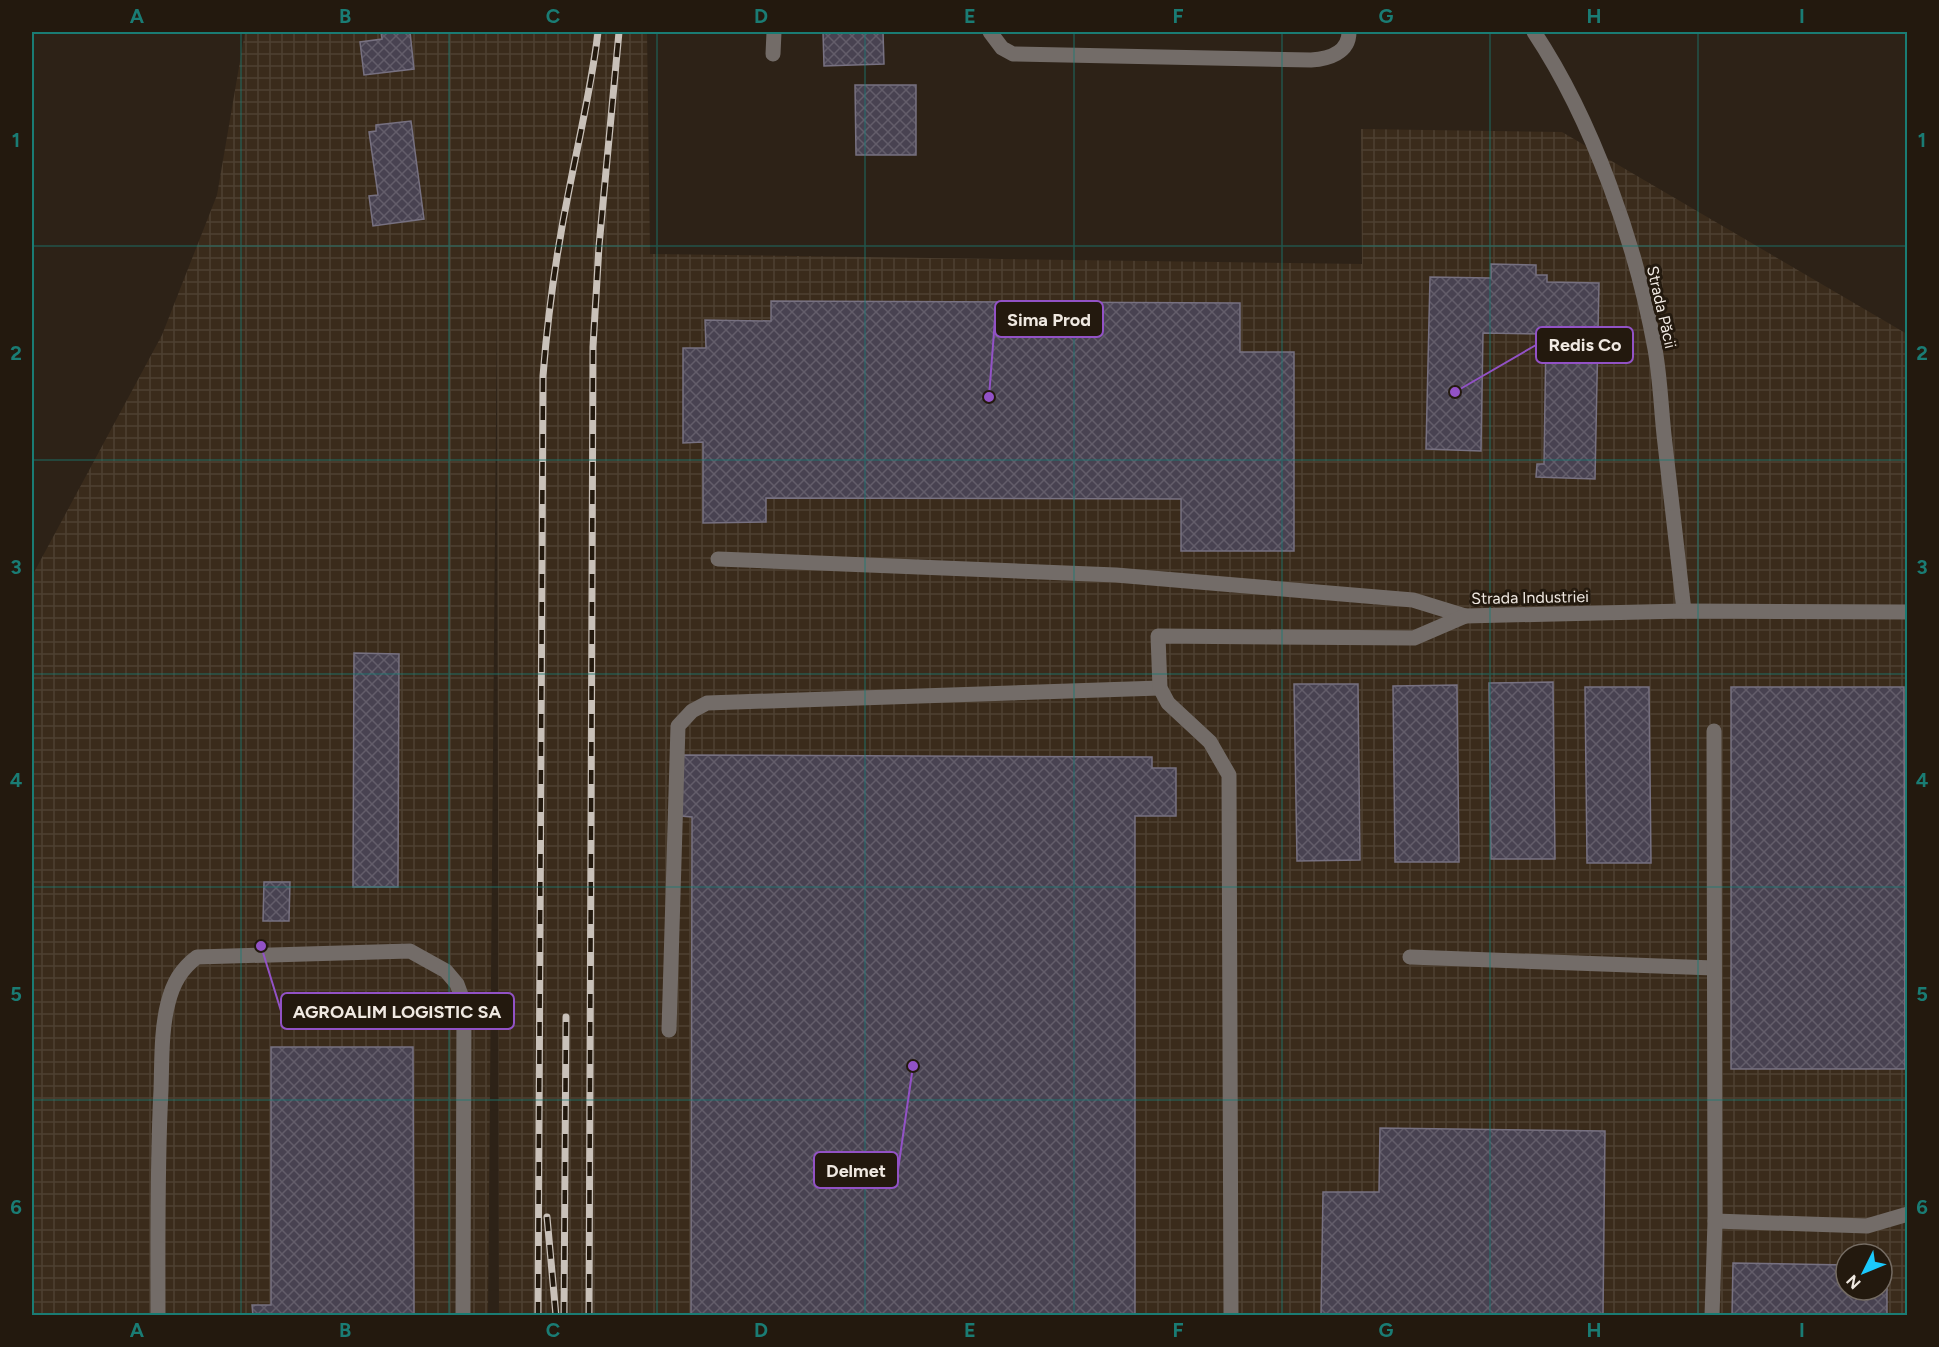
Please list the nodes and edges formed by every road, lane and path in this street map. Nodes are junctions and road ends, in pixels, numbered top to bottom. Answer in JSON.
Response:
{"nodes":[{"id":1,"x":774,"y":32,"type":"edge"},
{"id":2,"x":990,"y":32,"type":"edge"},
{"id":3,"x":1349,"y":32,"type":"edge"},
{"id":4,"x":1534,"y":32,"type":"edge"},
{"id":5,"x":773,"y":54,"type":"dead end"},
{"id":6,"x":718,"y":559,"type":"dead end"},
{"id":7,"x":1684,"y":611,"type":"junction"},
{"id":8,"x":1908,"y":612,"type":"edge"},
{"id":9,"x":1464,"y":616,"type":"junction"},
{"id":10,"x":1160,"y":688,"type":"junction"},
{"id":11,"x":1714,"y":731,"type":"dead end"},
{"id":12,"x":1410,"y":957,"type":"dead end"},
{"id":13,"x":1714,"y":968,"type":"junction"},
{"id":14,"x":669,"y":1030,"type":"dead end"},
{"id":15,"x":1908,"y":1214,"type":"edge"},
{"id":16,"x":1715,"y":1221,"type":"junction"},
{"id":17,"x":158,"y":1316,"type":"edge"},
{"id":18,"x":463,"y":1316,"type":"edge"},
{"id":19,"x":1231,"y":1316,"type":"edge"},
{"id":20,"x":1712,"y":1316,"type":"edge"}],
"edges":[{"from":1,"to":5,"type":"street"},
{"from":2,"to":3,"type":"street"},
{"from":4,"to":7,"type":"street","name":"Strada Păcii"},
{"from":6,"to":9,"type":"street"},
{"from":7,"to":8,"type":"street","name":"Strada Industriei"},
{"from":7,"to":9,"type":"street","name":"Strada Industriei"},
{"from":9,"to":10,"type":"street","name":"Strada Industriei"},
{"from":10,"to":14,"type":"street"},
{"from":10,"to":19,"type":"street"},
{"from":11,"to":13,"type":"street"},
{"from":12,"to":13,"type":"street"},
{"from":13,"to":16,"type":"street"},
{"from":15,"to":16,"type":"street"},
{"from":16,"to":20,"type":"street"},
{"from":17,"to":18,"type":"street"}]}
